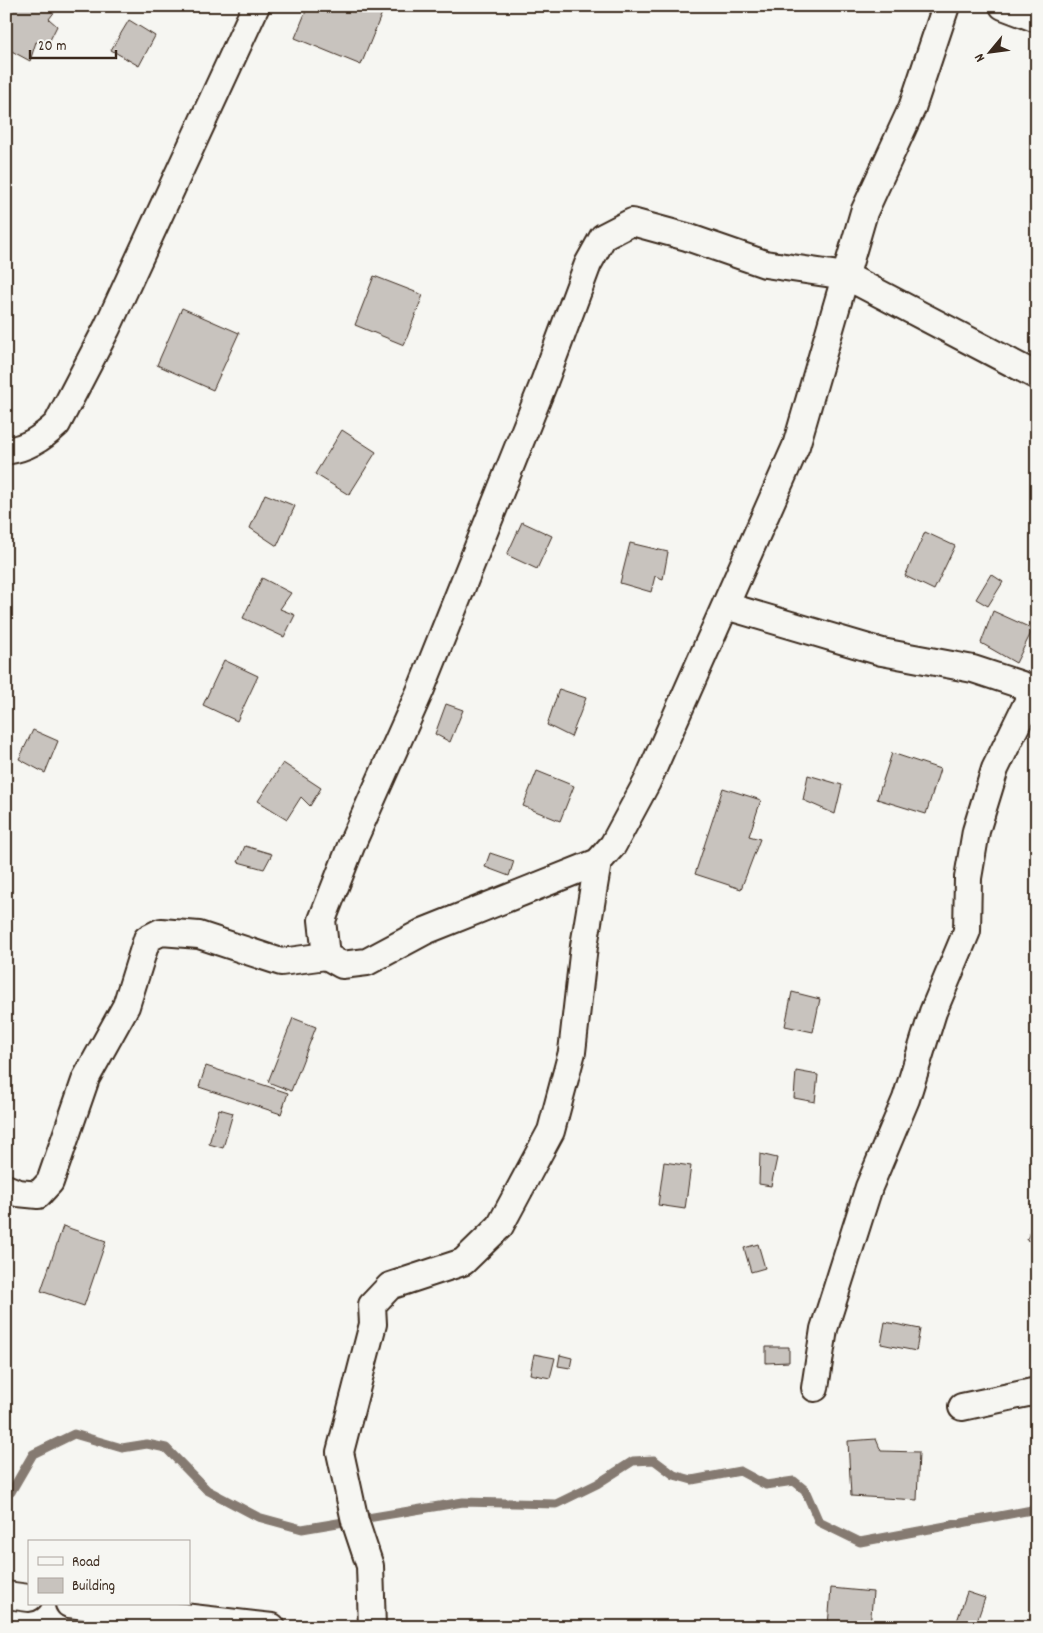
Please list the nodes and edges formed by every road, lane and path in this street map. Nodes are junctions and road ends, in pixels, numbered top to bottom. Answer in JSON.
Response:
{"nodes":[{"id":1,"x":256,"y":6,"type":"edge"},
{"id":2,"x":946,"y":6,"type":"edge"},
{"id":3,"x":1003,"y":6,"type":"edge"},
{"id":4,"x":1037,"y":19,"type":"edge"},
{"id":5,"x":846,"y":276,"type":"junction"},
{"id":6,"x":1037,"y":376,"type":"edge"},
{"id":7,"x":6,"y":451,"type":"edge"},
{"id":8,"x":726,"y":606,"type":"junction"},
{"id":9,"x":1036,"y":690,"type":"edge"},
{"id":10,"x":598,"y":862,"type":"junction"},
{"id":11,"x":326,"y":956,"type":"junction"},
{"id":12,"x":6,"y":1188,"type":"edge"},
{"id":13,"x":816,"y":1388,"type":"dead end"},
{"id":14,"x":1037,"y":1391,"type":"edge"},
{"id":15,"x":962,"y":1407,"type":"dead end"},
{"id":16,"x":6,"y":1595,"type":"edge"},
{"id":17,"x":28,"y":1598,"type":"edge"},
{"id":18,"x":87,"y":1606,"type":"edge"},
{"id":19,"x":272,"y":1627,"type":"edge"},
{"id":20,"x":372,"y":1627,"type":"edge"}],
"edges":[{"from":1,"to":7,"type":"street"},
{"from":2,"to":5,"type":"street"},
{"from":3,"to":4,"type":"street"},
{"from":5,"to":6,"type":"street"},
{"from":5,"to":8,"type":"street"},
{"from":5,"to":11,"type":"street"},
{"from":8,"to":9,"type":"street"},
{"from":8,"to":10,"type":"street"},
{"from":9,"to":13,"type":"street"},
{"from":10,"to":11,"type":"street"},
{"from":10,"to":20,"type":"street"},
{"from":11,"to":12,"type":"street"},
{"from":14,"to":15,"type":"street"},
{"from":16,"to":17,"type":"street"},
{"from":18,"to":19,"type":"street"}]}
